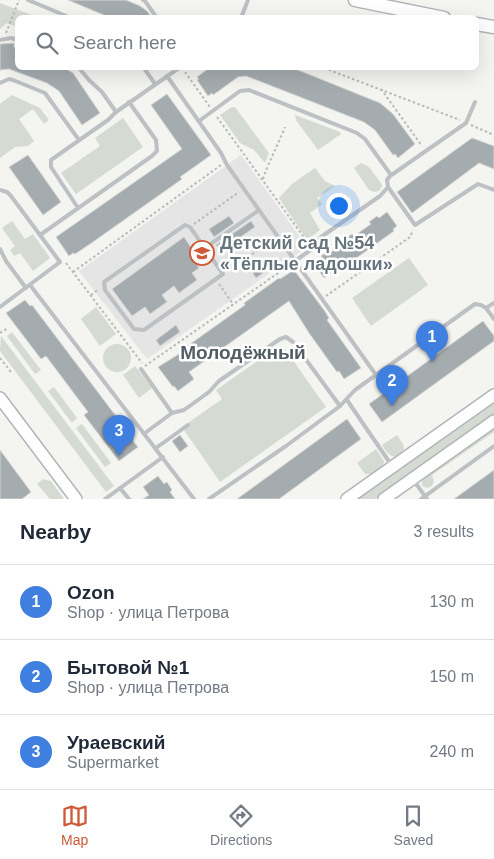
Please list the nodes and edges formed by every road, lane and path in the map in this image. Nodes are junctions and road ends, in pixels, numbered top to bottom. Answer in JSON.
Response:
{"nodes":[{"id":1,"x":19,"y":0,"type":"edge"},
{"id":2,"x":28,"y":0,"type":"edge"},
{"id":3,"x":143,"y":0,"type":"edge"},
{"id":4,"x":248,"y":0,"type":"edge"},
{"id":5,"x":356,"y":0,"type":"edge"},
{"id":6,"x":64,"y":15,"type":"edge"},
{"id":7,"x":155,"y":15,"type":"edge"},
{"id":8,"x":242,"y":15,"type":"edge"},
{"id":9,"x":429,"y":15,"type":"edge"},
{"id":10,"x":479,"y":25,"type":"edge"},
{"id":11,"x":494,"y":28,"type":"edge"},
{"id":12,"x":2,"y":39,"type":"edge"},
{"id":13,"x":15,"y":40,"type":"edge"},
{"id":14,"x":81,"y":70,"type":"edge"},
{"id":15,"x":145,"y":70,"type":"edge"},
{"id":16,"x":179,"y":70,"type":"edge"},
{"id":17,"x":182,"y":70,"type":"edge"},
{"id":18,"x":329,"y":70,"type":"edge"},
{"id":19,"x":167,"y":76,"type":"junction"},
{"id":20,"x":0,"y":84,"type":"edge"},
{"id":21,"x":155,"y":84,"type":"junction"},
{"id":22,"x":381,"y":89,"type":"junction"},
{"id":23,"x":130,"y":102,"type":"junction"},
{"id":24,"x":475,"y":102,"type":"dead end"},
{"id":25,"x":213,"y":111,"type":"junction"},
{"id":26,"x":116,"y":112,"type":"junction"},
{"id":27,"x":199,"y":121,"type":"junction"},
{"id":28,"x":466,"y":123,"type":"junction"},
{"id":29,"x":285,"y":127,"type":"dead end"},
{"id":30,"x":494,"y":135,"type":"edge"},
{"id":31,"x":79,"y":140,"type":"junction"},
{"id":32,"x":426,"y":150,"type":"junction"},
{"id":33,"x":225,"y":162,"type":"junction"},
{"id":34,"x":391,"y":175,"type":"junction"},
{"id":35,"x":263,"y":179,"type":"junction"},
{"id":36,"x":388,"y":187,"type":"junction"},
{"id":37,"x":244,"y":189,"type":"junction"},
{"id":38,"x":0,"y":190,"type":"edge"},
{"id":39,"x":494,"y":190,"type":"edge"},
{"id":40,"x":78,"y":208,"type":"junction"},
{"id":41,"x":259,"y":210,"type":"junction"},
{"id":42,"x":415,"y":225,"type":"junction"},
{"id":43,"x":190,"y":226,"type":"junction"},
{"id":44,"x":40,"y":236,"type":"junction"},
{"id":45,"x":277,"y":236,"type":"junction"},
{"id":46,"x":205,"y":248,"type":"junction"},
{"id":47,"x":0,"y":249,"type":"edge"},
{"id":48,"x":312,"y":249,"type":"junction"},
{"id":49,"x":295,"y":261,"type":"junction"},
{"id":50,"x":60,"y":262,"type":"junction"},
{"id":51,"x":73,"y":272,"type":"junction"},
{"id":52,"x":223,"y":274,"type":"junction"},
{"id":53,"x":216,"y":280,"type":"junction"},
{"id":54,"x":28,"y":286,"type":"junction"},
{"id":55,"x":104,"y":286,"type":"junction"},
{"id":56,"x":91,"y":295,"type":"junction"},
{"id":57,"x":322,"y":298,"type":"junction"},
{"id":58,"x":494,"y":303,"type":"edge"},
{"id":59,"x":233,"y":304,"type":"junction"},
{"id":60,"x":0,"y":307,"type":"edge"},
{"id":61,"x":486,"y":308,"type":"junction"},
{"id":62,"x":494,"y":319,"type":"edge"},
{"id":63,"x":8,"y":328,"type":"dead end"},
{"id":64,"x":0,"y":333,"type":"edge"},
{"id":65,"x":0,"y":358,"type":"edge"},
{"id":66,"x":143,"y":368,"type":"junction"},
{"id":67,"x":10,"y":372,"type":"dead end"},
{"id":68,"x":376,"y":374,"type":"junction"},
{"id":69,"x":494,"y":395,"type":"edge"},
{"id":70,"x":0,"y":398,"type":"edge"},
{"id":71,"x":346,"y":400,"type":"junction"},
{"id":72,"x":340,"y":406,"type":"junction"},
{"id":73,"x":172,"y":414,"type":"junction"},
{"id":74,"x":494,"y":421,"type":"edge"},
{"id":75,"x":188,"y":425,"type":"dead end"},
{"id":76,"x":144,"y":433,"type":"junction"},
{"id":77,"x":494,"y":446,"type":"edge"},
{"id":78,"x":156,"y":448,"type":"junction"},
{"id":79,"x":163,"y":458,"type":"junction"},
{"id":80,"x":393,"y":466,"type":"junction"},
{"id":81,"x":412,"y":479,"type":"junction"},
{"id":82,"x":120,"y":488,"type":"junction"},
{"id":83,"x":424,"y":498,"type":"edge"},
{"id":84,"x":76,"y":499,"type":"edge"},
{"id":85,"x":105,"y":499,"type":"edge"},
{"id":86,"x":128,"y":499,"type":"edge"},
{"id":87,"x":194,"y":499,"type":"edge"},
{"id":88,"x":209,"y":499,"type":"edge"},
{"id":89,"x":347,"y":499,"type":"edge"},
{"id":90,"x":384,"y":499,"type":"edge"}],
"edges":[{"from":1,"to":12,"type":"path"},
{"from":2,"to":6,"type":"lane"},
{"from":3,"to":7,"type":"lane"},
{"from":4,"to":8,"type":"lane"},
{"from":5,"to":9,"type":"main road"},
{"from":10,"to":11,"type":"main road"},
{"from":12,"to":13,"type":"lane"},
{"from":14,"to":26,"type":"lane"},
{"from":15,"to":21,"type":"lane"},
{"from":16,"to":19,"type":"lane"},
{"from":17,"to":25,"type":"path"},
{"from":18,"to":22,"type":"path"},
{"from":19,"to":21,"type":"lane"},
{"from":19,"to":27,"type":"lane"},
{"from":20,"to":31,"type":"lane"},
{"from":21,"to":23,"type":"lane"},
{"from":22,"to":28,"type":"path"},
{"from":22,"to":32,"type":"path"},
{"from":23,"to":26,"type":"lane"},
{"from":23,"to":40,"type":"lane"},
{"from":24,"to":28,"type":"lane"},
{"from":25,"to":27,"type":"lane"},
{"from":25,"to":34,"type":"lane"},
{"from":25,"to":35,"type":"path"},
{"from":26,"to":31,"type":"lane"},
{"from":27,"to":33,"type":"lane"},
{"from":28,"to":30,"type":"path"},
{"from":28,"to":32,"type":"lane"},
{"from":29,"to":35,"type":"path"},
{"from":31,"to":40,"type":"lane"},
{"from":32,"to":34,"type":"lane"},
{"from":33,"to":37,"type":"lane"},
{"from":33,"to":51,"type":"path"},
{"from":34,"to":36,"type":"lane"},
{"from":35,"to":48,"type":"path"},
{"from":36,"to":42,"type":"lane"},
{"from":36,"to":48,"type":"lane"},
{"from":37,"to":41,"type":"lane"},
{"from":37,"to":43,"type":"path"},
{"from":38,"to":44,"type":"lane"},
{"from":39,"to":42,"type":"lane"},
{"from":40,"to":44,"type":"lane"},
{"from":41,"to":45,"type":"lane"},
{"from":41,"to":46,"type":"lane"},
{"from":42,"to":57,"type":"path"},
{"from":43,"to":46,"type":"lane"},
{"from":43,"to":55,"type":"lane"},
{"from":44,"to":50,"type":"lane"},
{"from":45,"to":49,"type":"lane"},
{"from":45,"to":52,"type":"path"},
{"from":46,"to":52,"type":"lane"},
{"from":47,"to":54,"type":"lane"},
{"from":48,"to":49,"type":"lane"},
{"from":49,"to":57,"type":"lane"},
{"from":49,"to":59,"type":"path"},
{"from":50,"to":51,"type":"path"},
{"from":50,"to":54,"type":"lane"},
{"from":51,"to":56,"type":"path"},
{"from":52,"to":53,"type":"lane"},
{"from":53,"to":55,"type":"lane"},
{"from":53,"to":59,"type":"path"},
{"from":54,"to":60,"type":"lane"},
{"from":54,"to":76,"type":"lane"},
{"from":55,"to":56,"type":"path"},
{"from":56,"to":66,"type":"path"},
{"from":57,"to":68,"type":"lane"},
{"from":58,"to":61,"type":"lane"},
{"from":59,"to":66,"type":"path"},
{"from":61,"to":62,"type":"lane"},
{"from":61,"to":68,"type":"lane"},
{"from":63,"to":64,"type":"path"},
{"from":65,"to":67,"type":"path"},
{"from":66,"to":73,"type":"lane"},
{"from":68,"to":71,"type":"lane"},
{"from":69,"to":80,"type":"main road"},
{"from":70,"to":84,"type":"main road"},
{"from":71,"to":72,"type":"lane"},
{"from":71,"to":80,"type":"lane"},
{"from":72,"to":73,"type":"lane"},
{"from":72,"to":88,"type":"lane"},
{"from":73,"to":76,"type":"lane"},
{"from":74,"to":81,"type":"main road"},
{"from":75,"to":78,"type":"lane"},
{"from":76,"to":78,"type":"lane"},
{"from":77,"to":83,"type":"lane"},
{"from":78,"to":79,"type":"lane"},
{"from":79,"to":82,"type":"lane"},
{"from":79,"to":87,"type":"lane"},
{"from":80,"to":89,"type":"main road"},
{"from":81,"to":83,"type":"lane"},
{"from":81,"to":90,"type":"main road"},
{"from":82,"to":85,"type":"lane"},
{"from":82,"to":86,"type":"lane"}]}
